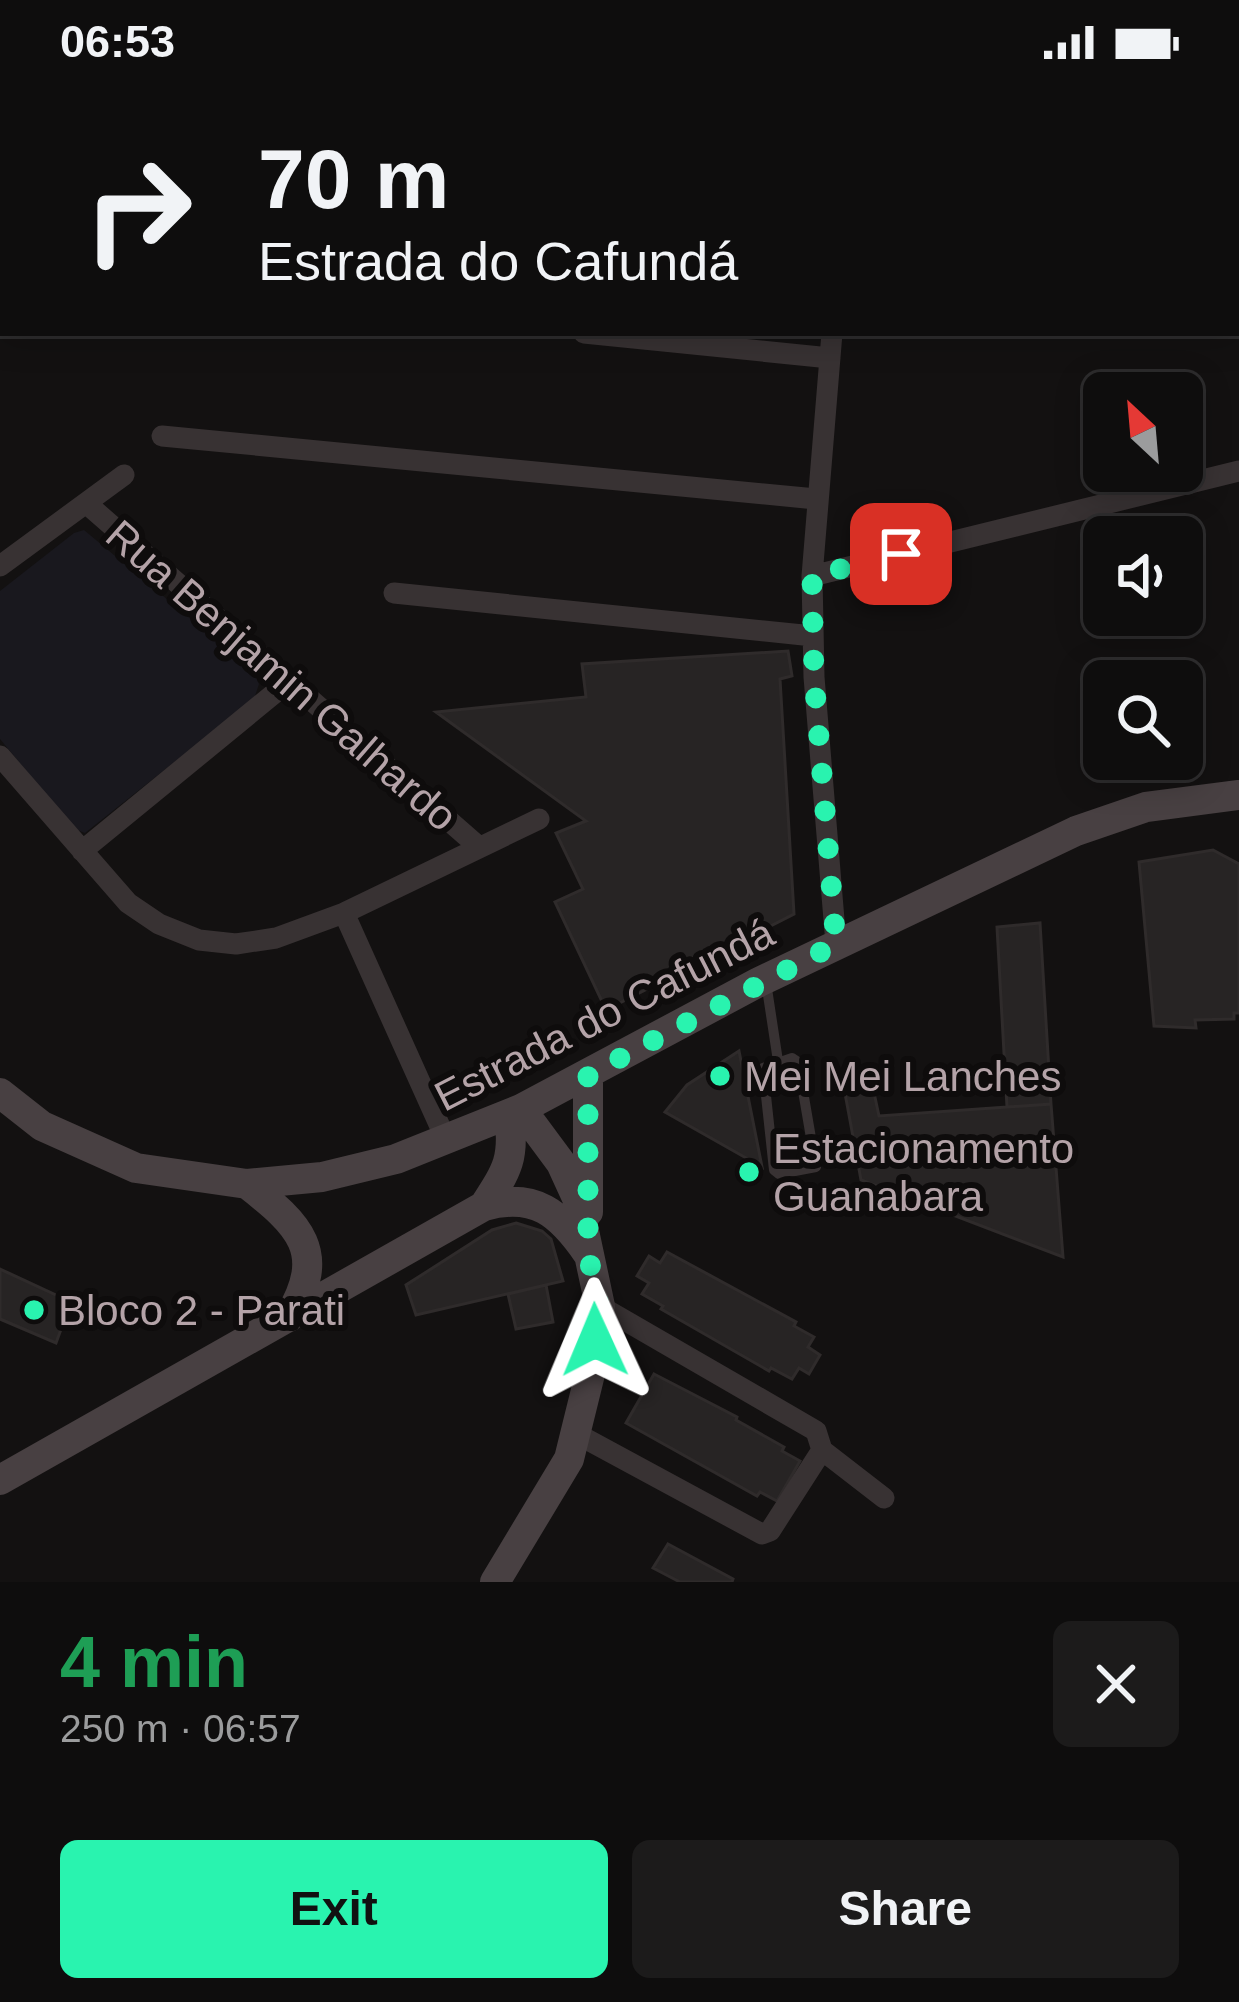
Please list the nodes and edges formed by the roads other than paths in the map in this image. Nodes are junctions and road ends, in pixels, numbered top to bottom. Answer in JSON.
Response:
{"nodes":[{"id":1,"x":614,"y":336,"type":"edge"},
{"id":2,"x":832,"y":336,"type":"edge"},
{"id":3,"x":830,"y":358,"type":"junction"},
{"id":4,"x":162,"y":436,"type":"dead end"},
{"id":5,"x":1239,"y":471,"type":"edge"},
{"id":6,"x":124,"y":475,"type":"dead end"},
{"id":7,"x":816,"y":499,"type":"junction"},
{"id":8,"x":86,"y":503,"type":"junction"},
{"id":9,"x":0,"y":566,"type":"edge"},
{"id":10,"x":812,"y":576,"type":"junction"},
{"id":11,"x":394,"y":593,"type":"dead end"},
{"id":12,"x":814,"y":636,"type":"junction"},
{"id":13,"x":287,"y":683,"type":"junction"},
{"id":14,"x":0,"y":756,"type":"edge"},
{"id":15,"x":1239,"y":795,"type":"edge"},
{"id":16,"x":539,"y":819,"type":"dead end"},
{"id":17,"x":479,"y":848,"type":"junction"},
{"id":18,"x":82,"y":851,"type":"junction"},
{"id":19,"x":344,"y":913,"type":"junction"},
{"id":20,"x":836,"y":944,"type":"junction"},
{"id":21,"x":765,"y":979,"type":"junction"},
{"id":22,"x":778,"y":1061,"type":"junction"},
{"id":23,"x":588,"y":1075,"type":"junction"},
{"id":24,"x":0,"y":1093,"type":"edge"},
{"id":25,"x":515,"y":1112,"type":"junction"},
{"id":26,"x":447,"y":1142,"type":"junction"},
{"id":27,"x":247,"y":1184,"type":"junction"},
{"id":28,"x":484,"y":1206,"type":"junction"},
{"id":29,"x":588,"y":1254,"type":"junction"},
{"id":30,"x":599,"y":1306,"type":"junction"},
{"id":31,"x":290,"y":1317,"type":"junction"},
{"id":32,"x":577,"y":1434,"type":"junction"},
{"id":33,"x":822,"y":1450,"type":"junction"},
{"id":34,"x":0,"y":1480,"type":"edge"},
{"id":35,"x":884,"y":1498,"type":"dead end"},
{"id":36,"x":494,"y":1582,"type":"edge"}],
"edges":[{"from":1,"to":3,"type":"street"},
{"from":2,"to":3,"type":"street"},
{"from":3,"to":7,"type":"street"},
{"from":4,"to":7,"type":"street"},
{"from":5,"to":10,"type":"street"},
{"from":6,"to":8,"type":"street"},
{"from":7,"to":10,"type":"street"},
{"from":8,"to":9,"type":"street"},
{"from":8,"to":13,"type":"street","name":"Rua Benjamin Galhardo"},
{"from":10,"to":12,"type":"street"},
{"from":11,"to":12,"type":"street"},
{"from":12,"to":20,"type":"street"},
{"from":13,"to":17,"type":"street","name":"Rua Benjamin Galhardo"},
{"from":13,"to":18,"type":"street"},
{"from":14,"to":18,"type":"street"},
{"from":15,"to":20,"type":"main road","name":"Estrada do Cafundá"},
{"from":16,"to":17,"type":"street"},
{"from":17,"to":19,"type":"street"},
{"from":18,"to":19,"type":"street"},
{"from":19,"to":26,"type":"street"},
{"from":20,"to":21,"type":"main road","name":"Estrada do Cafundá"},
{"from":21,"to":22,"type":"lane"},
{"from":21,"to":23,"type":"main road","name":"Estrada do Cafundá"},
{"from":22,"to":22,"type":"lane"},
{"from":23,"to":25,"type":"main road","name":"Estrada do Cafundá"},
{"from":23,"to":29,"type":"main road"},
{"from":24,"to":27,"type":"main road","name":"Estrada do Cafundá"},
{"from":25,"to":26,"type":"main road","name":"Estrada do Cafundá"},
{"from":25,"to":28,"type":"main road"},
{"from":25,"to":29,"type":"main road"},
{"from":26,"to":27,"type":"main road","name":"Estrada do Cafundá"},
{"from":27,"to":31,"type":"main road"},
{"from":28,"to":29,"type":"main road"},
{"from":28,"to":31,"type":"main road"},
{"from":29,"to":30,"type":"main road"},
{"from":30,"to":32,"type":"main road"},
{"from":30,"to":33,"type":"street"},
{"from":31,"to":34,"type":"main road"},
{"from":32,"to":33,"type":"street"},
{"from":32,"to":36,"type":"main road"},
{"from":33,"to":35,"type":"street"}]}
